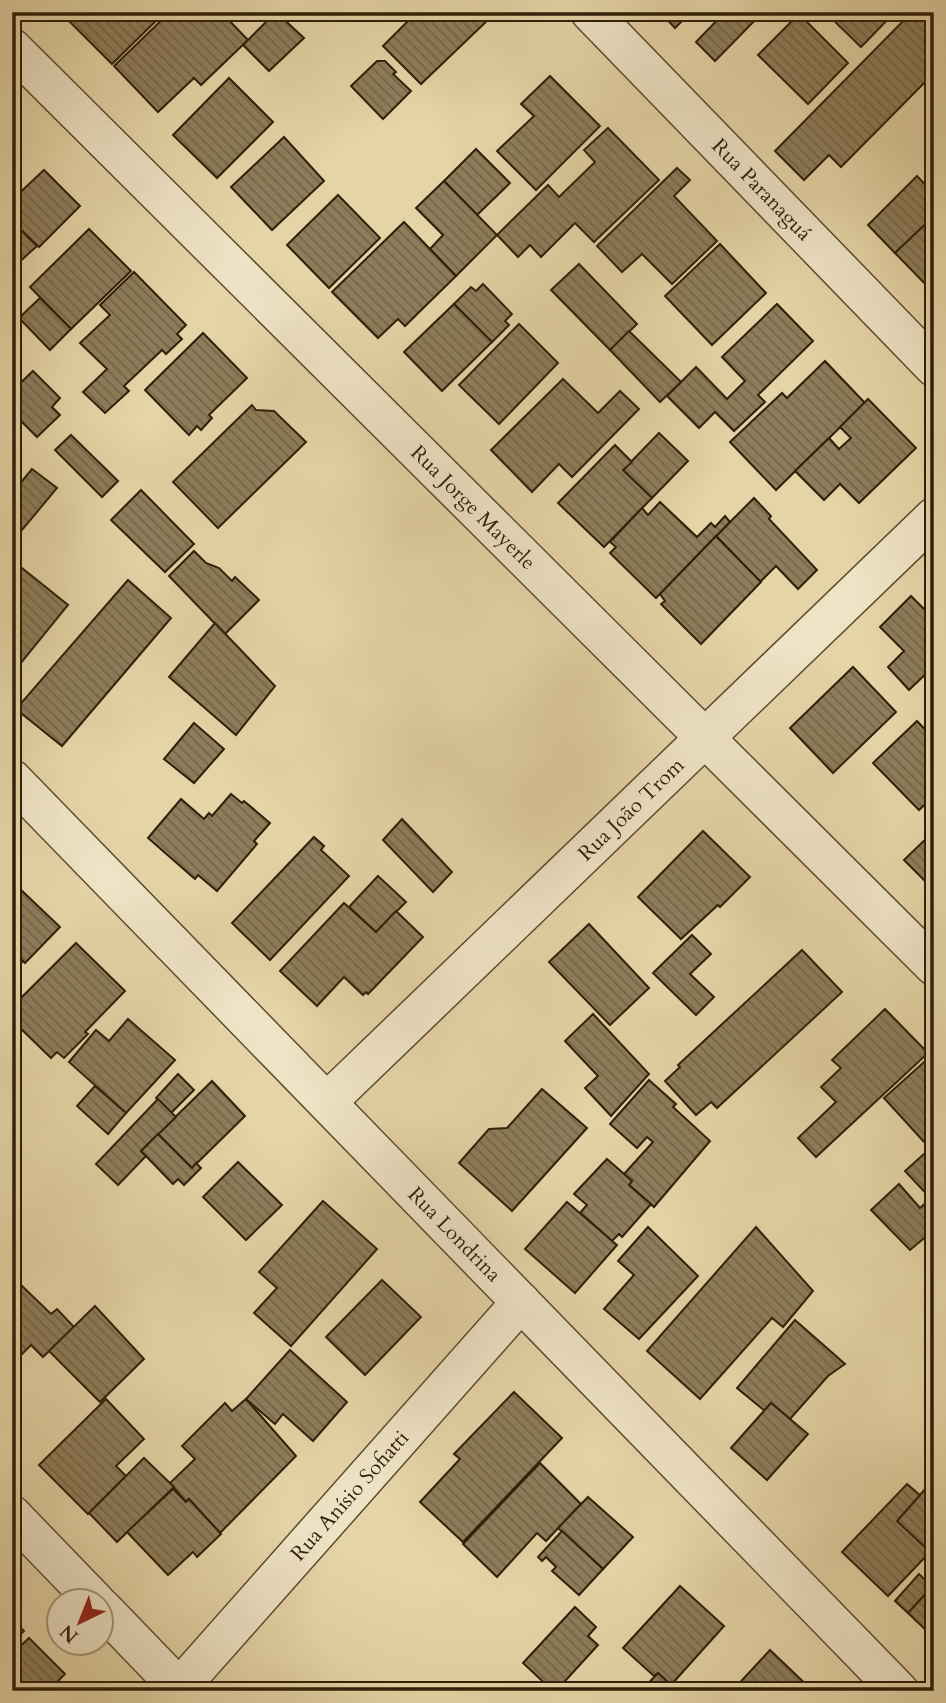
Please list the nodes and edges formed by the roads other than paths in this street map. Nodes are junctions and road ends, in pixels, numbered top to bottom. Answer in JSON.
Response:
{"nodes":[{"id":1,"x":590,"y":12,"type":"edge"},
{"id":2,"x":12,"y":48,"type":"edge"},
{"id":3,"x":934,"y":367,"type":"edge"},
{"id":4,"x":934,"y":517,"type":"edge"},
{"id":5,"x":706,"y":737,"type":"junction"},
{"id":6,"x":12,"y":779,"type":"edge"},
{"id":7,"x":934,"y":966,"type":"edge"},
{"id":8,"x":327,"y":1102,"type":"junction"},
{"id":9,"x":521,"y":1302,"type":"junction"},
{"id":10,"x":12,"y":1515,"type":"edge"},
{"id":11,"x":83,"y":1588,"type":"edge"},
{"id":12,"x":116,"y":1623,"type":"edge"},
{"id":13,"x":180,"y":1689,"type":"edge"},
{"id":14,"x":899,"y":1691,"type":"edge"}],
"edges":[{"from":1,"to":3,"type":"street","name":"Rua Paranaguá"},
{"from":2,"to":5,"type":"street","name":"Rua Jorge Mayerle"},
{"from":4,"to":5,"type":"street","name":"Rua João Trom"},
{"from":5,"to":7,"type":"street","name":"Rua Jorge Mayerle"},
{"from":5,"to":8,"type":"street","name":"Rua João Trom"},
{"from":6,"to":8,"type":"street","name":"Rua Londrina"},
{"from":8,"to":9,"type":"street","name":"Rua Londrina"},
{"from":9,"to":13,"type":"street","name":"Rua Anísio Sofiatti"},
{"from":9,"to":14,"type":"street","name":"Rua Londrina"},
{"from":10,"to":11,"type":"street"},
{"from":12,"to":13,"type":"street"}]}
